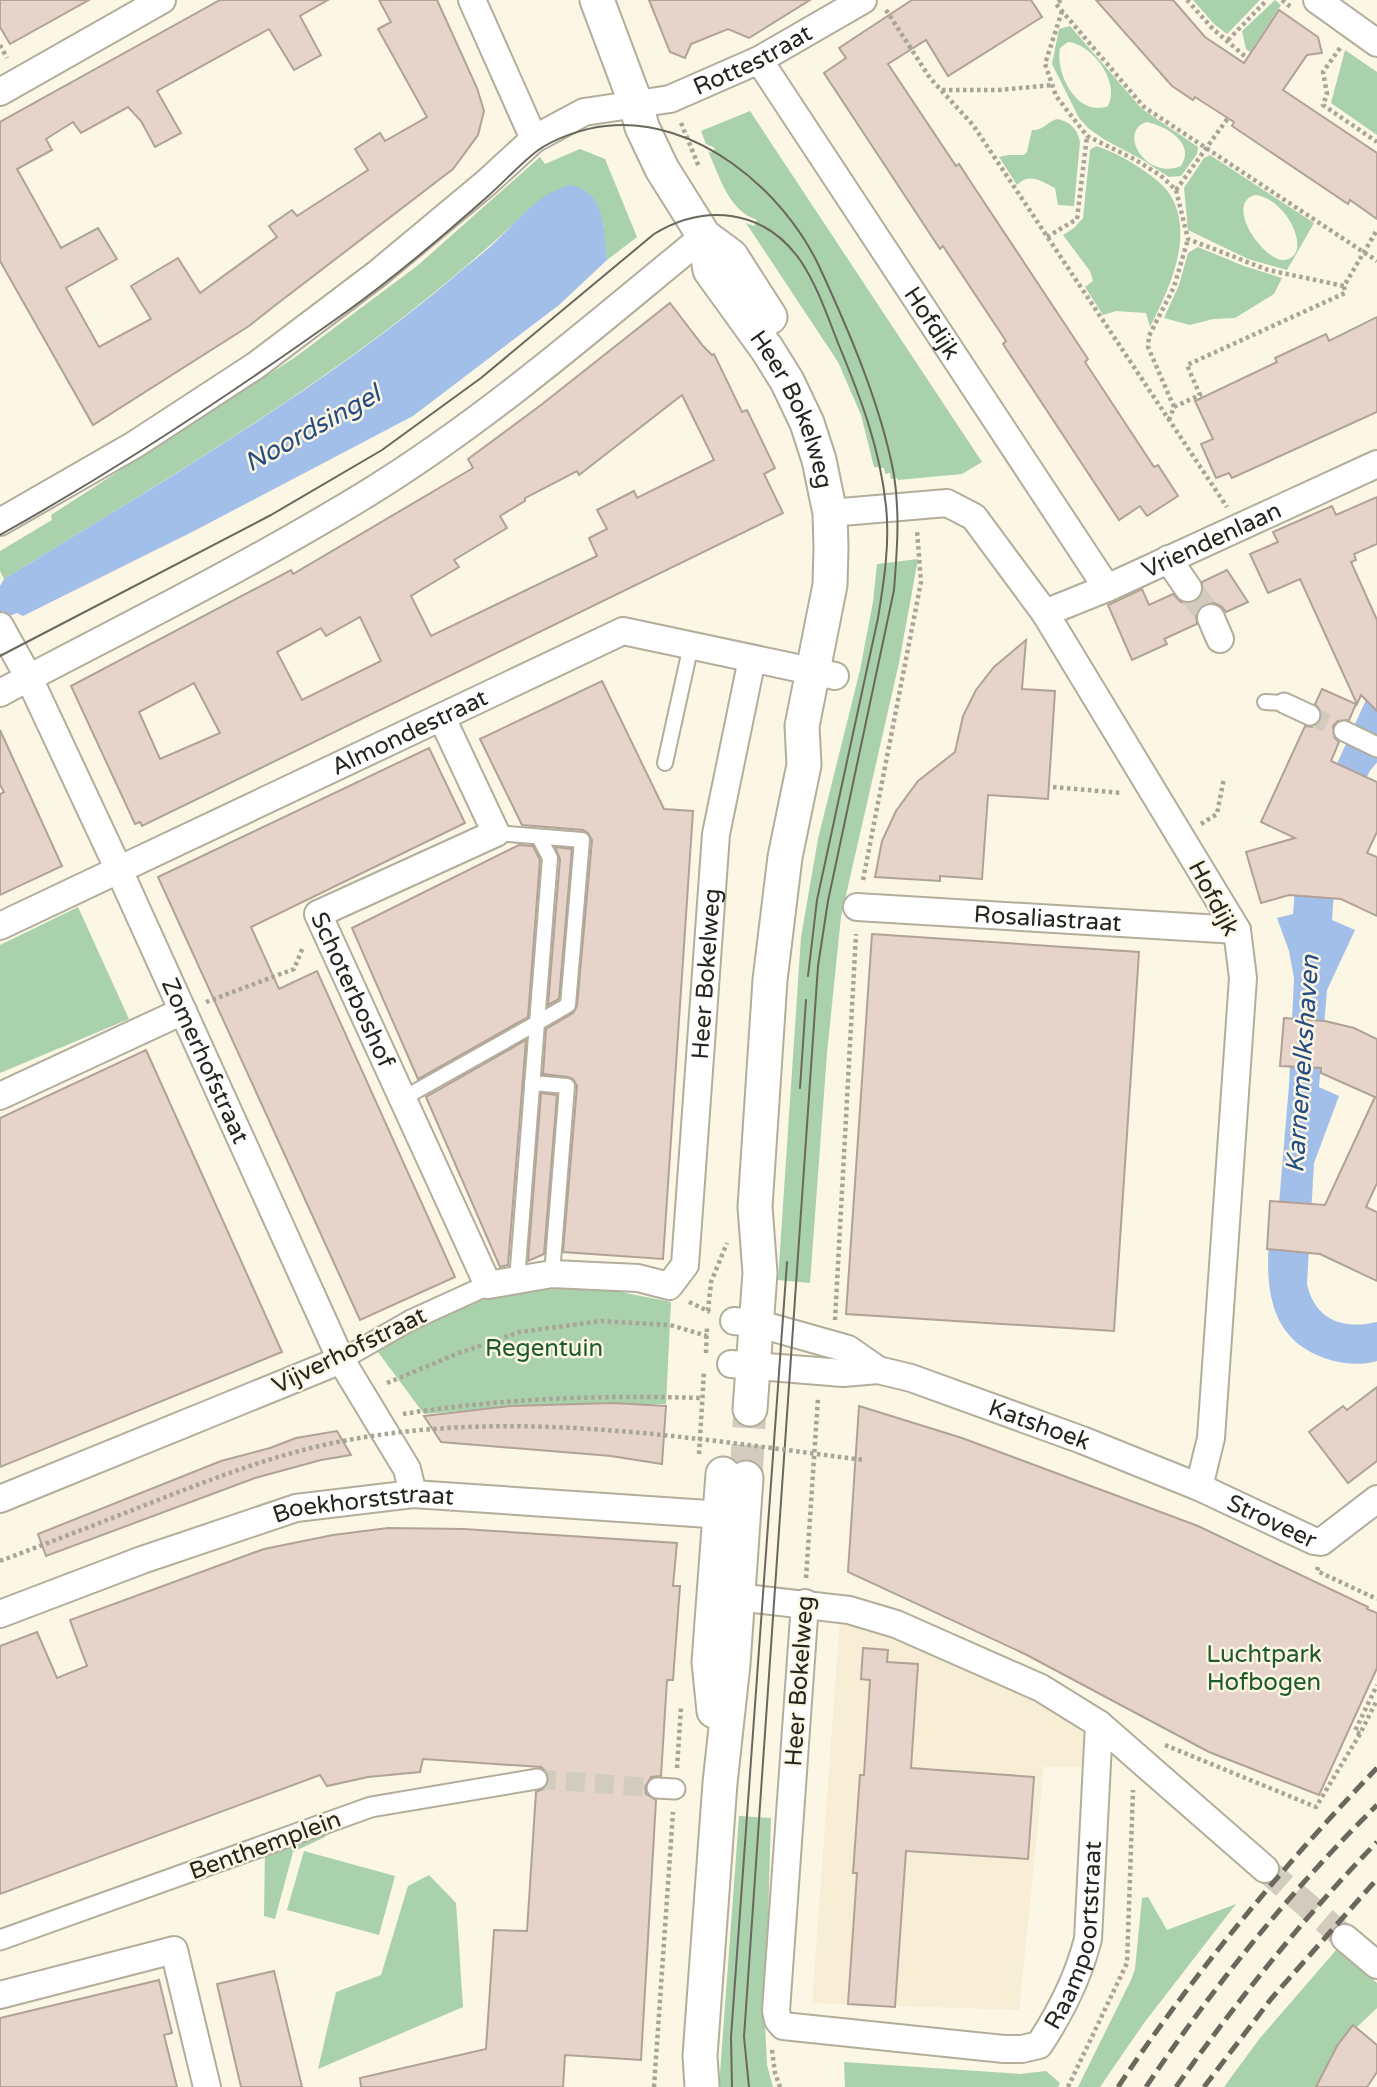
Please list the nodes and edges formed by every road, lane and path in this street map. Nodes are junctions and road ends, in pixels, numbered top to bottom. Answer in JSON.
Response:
{"nodes":[{"id":1,"x":162,"y":0,"type":"edge"},
{"id":2,"x":472,"y":0,"type":"edge"},
{"id":3,"x":597,"y":0,"type":"edge"},
{"id":4,"x":863,"y":0,"type":"edge"},
{"id":5,"x":880,"y":0,"type":"edge"},
{"id":6,"x":1061,"y":0,"type":"edge"},
{"id":7,"x":1186,"y":0,"type":"edge"},
{"id":8,"x":1267,"y":0,"type":"edge"},
{"id":9,"x":1317,"y":0,"type":"edge"},
{"id":10,"x":1062,"y":11,"type":"junction"},
{"id":11,"x":1228,"y":40,"type":"junction"},
{"id":12,"x":1377,"y":43,"type":"edge"},
{"id":13,"x":1343,"y":44,"type":"dead end"},
{"id":14,"x":1247,"y":58,"type":"dead end"},
{"id":15,"x":759,"y":60,"type":"junction"},
{"id":16,"x":1052,"y":85,"type":"junction"},
{"id":17,"x":941,"y":90,"type":"junction"},
{"id":18,"x":0,"y":92,"type":"edge"},
{"id":19,"x":636,"y":104,"type":"junction"},
{"id":20,"x":1228,"y":118,"type":"dead end"},
{"id":21,"x":1087,"y":136,"type":"junction"},
{"id":22,"x":534,"y":139,"type":"junction"},
{"id":23,"x":1377,"y":142,"type":"edge"},
{"id":24,"x":1206,"y":150,"type":"junction"},
{"id":25,"x":1176,"y":190,"type":"junction"},
{"id":26,"x":1377,"y":230,"type":"edge"},
{"id":27,"x":704,"y":236,"type":"junction"},
{"id":28,"x":1047,"y":237,"type":"junction"},
{"id":29,"x":1188,"y":239,"type":"junction"},
{"id":30,"x":1362,"y":252,"type":"junction"},
{"id":31,"x":1377,"y":261,"type":"edge"},
{"id":32,"x":1344,"y":286,"type":"junction"},
{"id":33,"x":1174,"y":407,"type":"junction"},
{"id":34,"x":1169,"y":420,"type":"junction"},
{"id":35,"x":1377,"y":464,"type":"edge"},
{"id":36,"x":840,"y":512,"type":"junction"},
{"id":37,"x":0,"y":522,"type":"edge"},
{"id":38,"x":1239,"y":527,"type":"junction"},
{"id":39,"x":1168,"y":559,"type":"junction"},
{"id":40,"x":1107,"y":588,"type":"junction"},
{"id":41,"x":1188,"y":588,"type":"tunnel mouth"},
{"id":42,"x":1045,"y":613,"type":"junction"},
{"id":43,"x":0,"y":626,"type":"edge"},
{"id":44,"x":691,"y":645,"type":"junction"},
{"id":45,"x":752,"y":659,"type":"junction"},
{"id":46,"x":824,"y":674,"type":"junction"},
{"id":47,"x":29,"y":678,"type":"junction"},
{"id":48,"x":0,"y":693,"type":"edge"},
{"id":49,"x":1275,"y":702,"type":"dead end"},
{"id":50,"x":1310,"y":715,"type":"tunnel mouth"},
{"id":51,"x":442,"y":718,"type":"junction"},
{"id":52,"x":1344,"y":731,"type":"tunnel mouth"},
{"id":53,"x":1377,"y":747,"type":"edge"},
{"id":54,"x":665,"y":763,"type":"dead end"},
{"id":55,"x":1224,"y":778,"type":"dead end"},
{"id":56,"x":1053,"y":787,"type":"dead end"},
{"id":57,"x":1155,"y":795,"type":"junction"},
{"id":58,"x":1208,"y":820,"type":"dead end"},
{"id":59,"x":496,"y":833,"type":"junction"},
{"id":60,"x":539,"y":837,"type":"junction"},
{"id":61,"x":118,"y":869,"type":"junction"},
{"id":62,"x":858,"y":907,"type":"dead end"},
{"id":63,"x":318,"y":914,"type":"junction"},
{"id":64,"x":0,"y":926,"type":"edge"},
{"id":65,"x":1237,"y":930,"type":"junction"},
{"id":66,"x":183,"y":1011,"type":"junction"},
{"id":67,"x":537,"y":1023,"type":"junction"},
{"id":68,"x":532,"y":1083,"type":"junction"},
{"id":69,"x":0,"y":1096,"type":"edge"},
{"id":70,"x":402,"y":1099,"type":"junction"},
{"id":71,"x":755,"y":1207,"type":"junction"},
{"id":72,"x":552,"y":1274,"type":"junction"},
{"id":73,"x":517,"y":1280,"type":"junction"},
{"id":74,"x":488,"y":1285,"type":"junction"},
{"id":75,"x":669,"y":1286,"type":"joint"},
{"id":76,"x":726,"y":1323,"type":"junction"},
{"id":77,"x":341,"y":1360,"type":"junction"},
{"id":78,"x":742,"y":1365,"type":"junction"},
{"id":79,"x":878,"y":1370,"type":"junction"},
{"id":80,"x":820,"y":1371,"type":"junction"},
{"id":81,"x":360,"y":1392,"type":"junction"},
{"id":82,"x":727,"y":1405,"type":"junction"},
{"id":83,"x":376,"y":1418,"type":"junction"},
{"id":84,"x":864,"y":1460,"type":"dead end"},
{"id":85,"x":722,"y":1471,"type":"joint"},
{"id":86,"x":1199,"y":1487,"type":"junction"},
{"id":87,"x":413,"y":1494,"type":"junction"},
{"id":88,"x":0,"y":1499,"type":"edge"},
{"id":89,"x":1377,"y":1499,"type":"edge"},
{"id":90,"x":732,"y":1515,"type":"junction"},
{"id":91,"x":1321,"y":1542,"type":"junction"},
{"id":92,"x":0,"y":1561,"type":"edge"},
{"id":93,"x":726,"y":1596,"type":"junction"},
{"id":94,"x":1377,"y":1599,"type":"edge"},
{"id":95,"x":805,"y":1603,"type":"junction"},
{"id":96,"x":0,"y":1614,"type":"edge"},
{"id":97,"x":1377,"y":1685,"type":"edge"},
{"id":98,"x":1377,"y":1700,"type":"edge"},
{"id":99,"x":1099,"y":1724,"type":"junction"},
{"id":100,"x":1360,"y":1734,"type":"junction"},
{"id":101,"x":1158,"y":1743,"type":"dead end"},
{"id":102,"x":537,"y":1779,"type":"tunnel mouth"},
{"id":103,"x":1265,"y":1869,"type":"tunnel mouth"},
{"id":104,"x":1345,"y":1938,"type":"tunnel mouth"},
{"id":105,"x":0,"y":1940,"type":"edge"},
{"id":106,"x":1377,"y":1965,"type":"edge"},
{"id":107,"x":0,"y":1995,"type":"edge"},
{"id":108,"x":778,"y":2020,"type":"joint"},
{"id":109,"x":698,"y":2077,"type":"edge"},
{"id":110,"x":207,"y":2087,"type":"edge"}],
"edges":[{"from":1,"to":18,"type":"street"},
{"from":2,"to":22,"type":"street"},
{"from":3,"to":19,"type":"street","name":"Heer Bokelweg"},
{"from":4,"to":15,"type":"street","name":"Rottestraat"},
{"from":5,"to":17,"type":"path"},
{"from":6,"to":10,"type":"path"},
{"from":7,"to":11,"type":"path"},
{"from":8,"to":11,"type":"path"},
{"from":9,"to":12,"type":"street"},
{"from":10,"to":16,"type":"path"},
{"from":10,"to":24,"type":"path"},
{"from":11,"to":14,"type":"path"},
{"from":13,"to":23,"type":"path"},
{"from":15,"to":19,"type":"street","name":"Rottestraat"},
{"from":15,"to":40,"type":"street","name":"Hofdijk"},
{"from":16,"to":17,"type":"path"},
{"from":16,"to":21,"type":"path"},
{"from":17,"to":28,"type":"path"},
{"from":19,"to":22,"type":"street"},
{"from":19,"to":27,"type":"street","name":"Heer Bokelweg"},
{"from":20,"to":24,"type":"path"},
{"from":21,"to":25,"type":"path"},
{"from":21,"to":28,"type":"path"},
{"from":22,"to":37,"type":"street"},
{"from":24,"to":25,"type":"path"},
{"from":24,"to":30,"type":"path"},
{"from":25,"to":29,"type":"path"},
{"from":26,"to":30,"type":"path"},
{"from":27,"to":36,"type":"street","name":"Heer Bokelweg"},
{"from":27,"to":47,"type":"street"},
{"from":28,"to":34,"type":"path"},
{"from":29,"to":32,"type":"path"},
{"from":29,"to":33,"type":"path"},
{"from":30,"to":31,"type":"path"},
{"from":30,"to":32,"type":"path"},
{"from":32,"to":33,"type":"path"},
{"from":33,"to":34,"type":"path"},
{"from":34,"to":38,"type":"path"},
{"from":35,"to":38,"type":"street","name":"Vriendenlaan"},
{"from":36,"to":42,"type":"street","name":"Hofdijk"},
{"from":36,"to":46,"type":"street","name":"Heer Bokelweg"},
{"from":38,"to":39,"type":"street","name":"Vriendenlaan"},
{"from":39,"to":40,"type":"street","name":"Vriendenlaan"},
{"from":39,"to":41,"type":"street"},
{"from":40,"to":42,"type":"street","name":"Vriendenlaan"},
{"from":42,"to":57,"type":"street","name":"Hofdijk"},
{"from":43,"to":47,"type":"street","name":"Zomerhofstraat"},
{"from":44,"to":45,"type":"street","name":"Almondestraat"},
{"from":44,"to":51,"type":"street","name":"Almondestraat"},
{"from":44,"to":54,"type":"lane"},
{"from":45,"to":46,"type":"street","name":"Almondestraat"},
{"from":45,"to":75,"type":"street","name":"Heer Bokelweg"},
{"from":46,"to":71,"type":"street","name":"Heer Bokelweg"},
{"from":47,"to":48,"type":"street"},
{"from":47,"to":61,"type":"street","name":"Zomerhofstraat"},
{"from":49,"to":50,"type":"street"},
{"from":51,"to":59,"type":"street"},
{"from":51,"to":61,"type":"street","name":"Almondestraat"},
{"from":52,"to":53,"type":"street"},
{"from":55,"to":58,"type":"path"},
{"from":56,"to":57,"type":"path"},
{"from":57,"to":65,"type":"street","name":"Hofdijk"},
{"from":59,"to":60,"type":"lane"},
{"from":59,"to":63,"type":"street","name":"Schoterboshof"},
{"from":60,"to":67,"type":"lane"},
{"from":60,"to":67,"type":"lane"},
{"from":61,"to":64,"type":"street","name":"Almondestraat"},
{"from":61,"to":66,"type":"street","name":"Zomerhofstraat"},
{"from":62,"to":65,"type":"street","name":"Rosaliastraat"},
{"from":63,"to":66,"type":"path"},
{"from":63,"to":70,"type":"street","name":"Schoterboshof"},
{"from":65,"to":86,"type":"street","name":"Hofdijk"},
{"from":66,"to":69,"type":"street"},
{"from":66,"to":77,"type":"street","name":"Zomerhofstraat"},
{"from":67,"to":68,"type":"lane"},
{"from":67,"to":70,"type":"lane"},
{"from":68,"to":72,"type":"lane"},
{"from":68,"to":73,"type":"lane"},
{"from":70,"to":74,"type":"street","name":"Schoterboshof"},
{"from":71,"to":76,"type":"street","name":"Heer Bokelweg"},
{"from":71,"to":76,"type":"path"},
{"from":72,"to":73,"type":"street","name":"Vijverhofstraat"},
{"from":72,"to":75,"type":"street","name":"Vijverhofstraat"},
{"from":73,"to":74,"type":"street","name":"Vijverhofstraat"},
{"from":74,"to":77,"type":"street","name":"Vijverhofstraat"},
{"from":76,"to":78,"type":"street","name":"Heer Bokelweg"},
{"from":76,"to":79,"type":"street","name":"Katshoek"},
{"from":76,"to":81,"type":"path"},
{"from":76,"to":82,"type":"path"},
{"from":77,"to":81,"type":"street","name":"Zomerhofstraat"},
{"from":77,"to":88,"type":"street","name":"Vijverhofstraat"},
{"from":78,"to":80,"type":"street","name":"Katshoek"},
{"from":78,"to":82,"type":"street","name":"Heer Bokelweg"},
{"from":79,"to":80,"type":"street","name":"Katshoek"},
{"from":79,"to":86,"type":"street","name":"Katshoek"},
{"from":80,"to":95,"type":"path","name":"Heer Bokelweg"},
{"from":81,"to":83,"type":"street","name":"Zomerhofstraat"},
{"from":82,"to":83,"type":"path"},
{"from":82,"to":85,"type":"path"},
{"from":83,"to":87,"type":"street","name":"Zomerhofstraat"},
{"from":84,"to":92,"type":"path","bridge":true},
{"from":85,"to":90,"type":"street"},
{"from":86,"to":91,"type":"street","name":"Stroveer"},
{"from":87,"to":90,"type":"street","name":"Boekhorststraat"},
{"from":87,"to":96,"type":"street","name":"Boekhorststraat"},
{"from":89,"to":91,"type":"street","name":"Stroveer"},
{"from":90,"to":93,"type":"street"},
{"from":91,"to":94,"type":"path"},
{"from":93,"to":95,"type":"street"},
{"from":93,"to":109,"type":"street"},
{"from":95,"to":99,"type":"street"},
{"from":95,"to":108,"type":"street","name":"Heer Bokelweg"},
{"from":97,"to":100,"type":"path"},
{"from":98,"to":100,"type":"path"},
{"from":99,"to":103,"type":"street"},
{"from":99,"to":108,"type":"street","name":"Raampoortstraat"},
{"from":100,"to":101,"type":"path"},
{"from":102,"to":105,"type":"street","name":"Benthemplein"},
{"from":104,"to":106,"type":"street"},
{"from":107,"to":110,"type":"street"}]}
